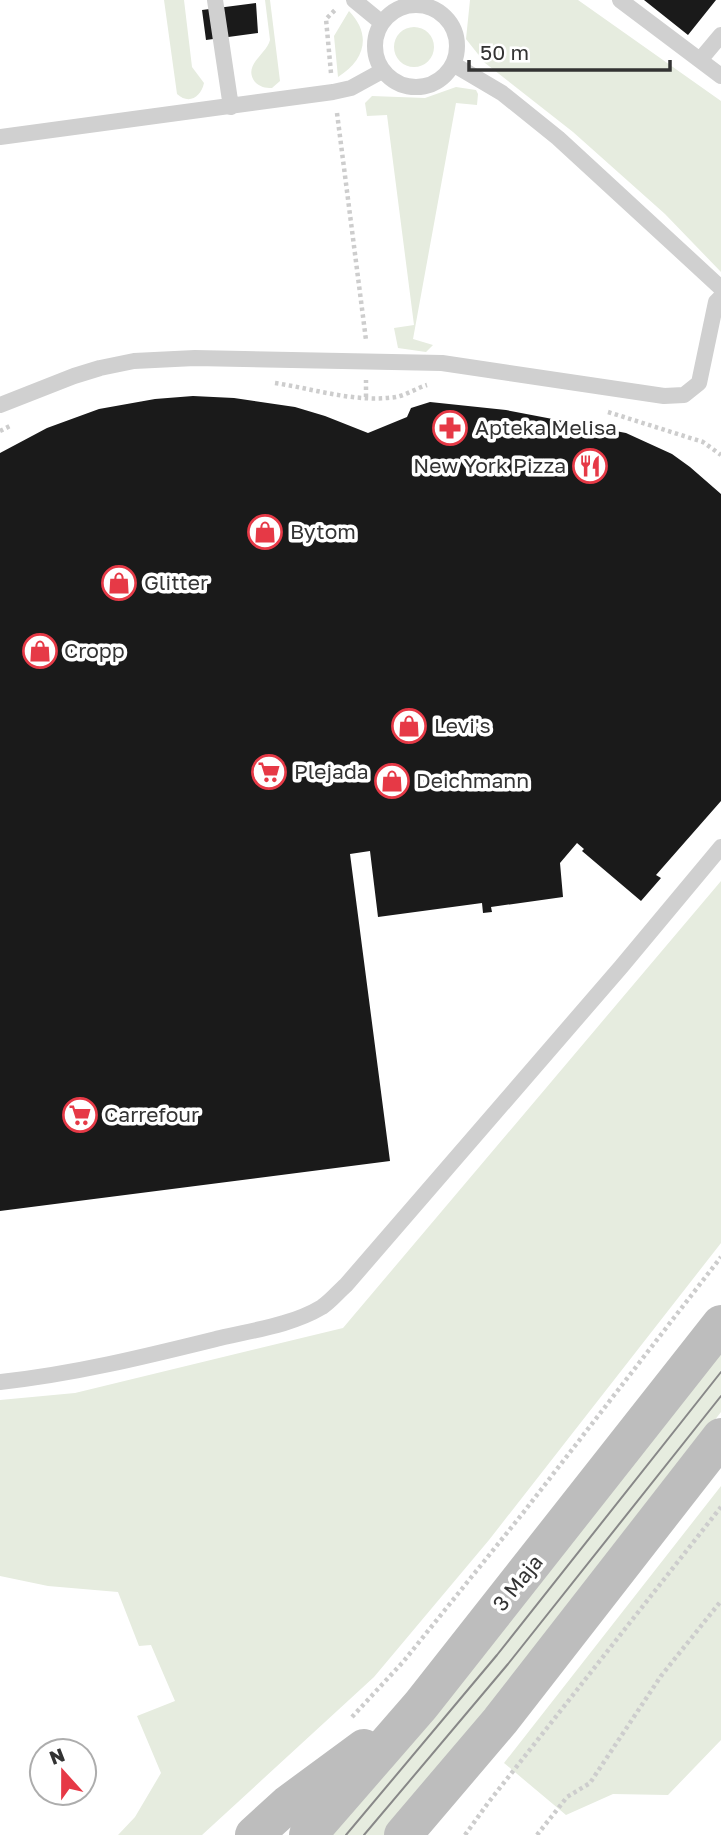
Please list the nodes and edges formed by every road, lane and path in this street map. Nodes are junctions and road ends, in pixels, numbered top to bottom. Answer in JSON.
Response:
{"nodes":[{"id":1,"x":215,"y":0,"type":"edge"},
{"id":2,"x":344,"y":0,"type":"edge"},
{"id":3,"x":354,"y":0,"type":"edge"},
{"id":4,"x":620,"y":0,"type":"edge"},
{"id":5,"x":437,"y":5,"type":"edge"},
{"id":6,"x":382,"y":23,"type":"junction"},
{"id":7,"x":721,"y":35,"type":"edge"},
{"id":8,"x":700,"y":60,"type":"junction"},
{"id":9,"x":453,"y":64,"type":"junction"},
{"id":10,"x":382,"y":71,"type":"junction"},
{"id":11,"x":721,"y":76,"type":"edge"},
{"id":12,"x":333,"y":92,"type":"junction"},
{"id":13,"x":231,"y":107,"type":"junction"},
{"id":14,"x":0,"y":137,"type":"edge"},
{"id":15,"x":721,"y":288,"type":"edge"},
{"id":16,"x":721,"y":297,"type":"edge"},
{"id":17,"x":368,"y":362,"type":"junction"},
{"id":18,"x":262,"y":381,"type":"dead end"},
{"id":19,"x":440,"y":386,"type":"dead end"},
{"id":20,"x":366,"y":397,"type":"junction"},
{"id":21,"x":0,"y":405,"type":"edge"},
{"id":22,"x":598,"y":410,"type":"dead end"},
{"id":23,"x":18,"y":423,"type":"dead end"},
{"id":24,"x":0,"y":431,"type":"edge"},
{"id":25,"x":721,"y":456,"type":"edge"},
{"id":26,"x":721,"y":847,"type":"edge"},
{"id":27,"x":721,"y":1257,"type":"edge"},
{"id":28,"x":721,"y":1324,"type":"edge"},
{"id":29,"x":0,"y":1382,"type":"edge"},
{"id":30,"x":721,"y":1437,"type":"edge"},
{"id":31,"x":721,"y":1507,"type":"edge"},
{"id":32,"x":721,"y":1601,"type":"edge"},
{"id":33,"x":421,"y":1705,"type":"junction"},
{"id":34,"x":500,"y":1721,"type":"junction"},
{"id":35,"x":345,"y":1724,"type":"dead end"},
{"id":36,"x":254,"y":1835,"type":"edge"},
{"id":37,"x":308,"y":1835,"type":"edge"},
{"id":38,"x":403,"y":1835,"type":"edge"},
{"id":39,"x":432,"y":1835,"type":"edge"},
{"id":40,"x":465,"y":1835,"type":"edge"},
{"id":41,"x":537,"y":1835,"type":"edge"}],
"edges":[{"from":1,"to":13,"type":"lane"},
{"from":2,"to":12,"type":"path"},
{"from":3,"to":6,"type":"lane"},
{"from":4,"to":8,"type":"lane"},
{"from":5,"to":6,"type":"lane"},
{"from":5,"to":9,"type":"lane"},
{"from":6,"to":10,"type":"lane"},
{"from":7,"to":8,"type":"lane"},
{"from":8,"to":11,"type":"lane"},
{"from":9,"to":10,"type":"lane"},
{"from":9,"to":15,"type":"lane"},
{"from":10,"to":12,"type":"lane"},
{"from":12,"to":13,"type":"lane"},
{"from":12,"to":17,"type":"path"},
{"from":13,"to":14,"type":"lane"},
{"from":16,"to":17,"type":"lane"},
{"from":17,"to":20,"type":"path"},
{"from":17,"to":21,"type":"lane"},
{"from":18,"to":20,"type":"path"},
{"from":19,"to":20,"type":"path"},
{"from":22,"to":25,"type":"path"},
{"from":23,"to":24,"type":"path"},
{"from":26,"to":29,"type":"lane"},
{"from":27,"to":35,"type":"path"},
{"from":28,"to":33,"type":"main road","name":"3 Maja"},
{"from":30,"to":34,"type":"main road"},
{"from":31,"to":40,"type":"path"},
{"from":32,"to":41,"type":"path"},
{"from":33,"to":36,"type":"main road"},
{"from":33,"to":37,"type":"main road","name":"3 Maja"},
{"from":34,"to":38,"type":"main road"},
{"from":34,"to":39,"type":"main road"}]}
